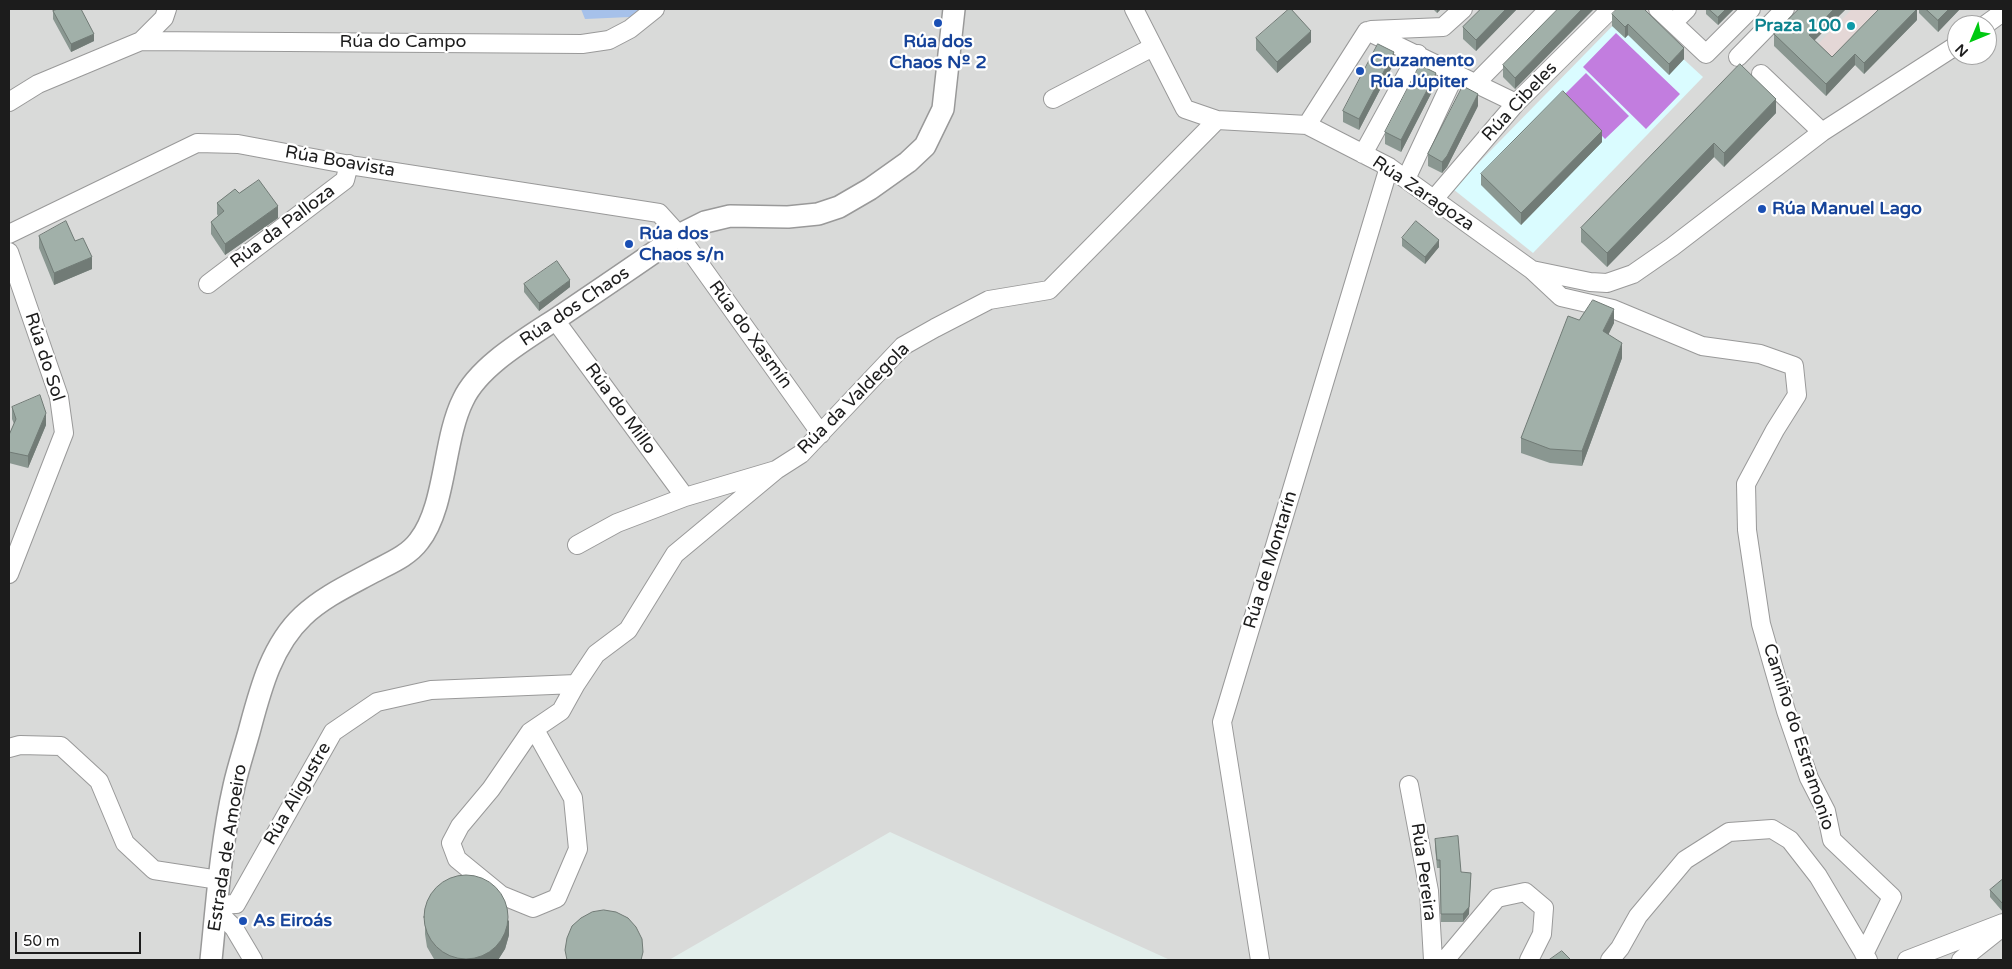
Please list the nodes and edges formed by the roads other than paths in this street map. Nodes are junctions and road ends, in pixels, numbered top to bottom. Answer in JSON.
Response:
{"nodes":[{"id":1,"x":168,"y":9,"type":"edge"},
{"id":2,"x":656,"y":9,"type":"edge"},
{"id":3,"x":954,"y":9,"type":"edge"},
{"id":4,"x":1134,"y":9,"type":"edge"},
{"id":5,"x":1463,"y":9,"type":"edge"},
{"id":6,"x":1549,"y":9,"type":"edge"},
{"id":7,"x":1611,"y":9,"type":"edge"},
{"id":8,"x":1658,"y":9,"type":"edge"},
{"id":9,"x":1687,"y":9,"type":"edge"},
{"id":10,"x":1751,"y":9,"type":"edge"},
{"id":11,"x":1785,"y":9,"type":"edge"},
{"id":12,"x":1673,"y":23,"type":"junction"},
{"id":13,"x":1367,"y":31,"type":"junction"},
{"id":14,"x":141,"y":41,"type":"junction"},
{"id":15,"x":1153,"y":48,"type":"junction"},
{"id":16,"x":1947,"y":51,"type":"edge"},
{"id":17,"x":1418,"y":54,"type":"junction"},
{"id":18,"x":1738,"y":57,"type":"dead end"},
{"id":19,"x":1456,"y":72,"type":"junction"},
{"id":20,"x":1761,"y":74,"type":"dead end"},
{"id":21,"x":1476,"y":83,"type":"junction"},
{"id":22,"x":1053,"y":100,"type":"dead end"},
{"id":23,"x":9,"y":102,"type":"edge"},
{"id":24,"x":1516,"y":103,"type":"junction"},
{"id":25,"x":1216,"y":120,"type":"junction"},
{"id":26,"x":1307,"y":125,"type":"junction"},
{"id":27,"x":1822,"y":132,"type":"junction"},
{"id":28,"x":1363,"y":154,"type":"junction"},
{"id":29,"x":349,"y":164,"type":"junction"},
{"id":30,"x":1389,"y":167,"type":"junction"},
{"id":31,"x":1406,"y":179,"type":"junction"},
{"id":32,"x":1434,"y":199,"type":"junction"},
{"id":33,"x":9,"y":234,"type":"edge"},
{"id":34,"x":679,"y":235,"type":"junction"},
{"id":35,"x":9,"y":252,"type":"edge"},
{"id":36,"x":1532,"y":270,"type":"junction"},
{"id":37,"x":208,"y":284,"type":"dead end"},
{"id":38,"x":555,"y":320,"type":"junction"},
{"id":39,"x":821,"y":434,"type":"junction"},
{"id":40,"x":776,"y":470,"type":"junction"},
{"id":41,"x":686,"y":497,"type":"junction"},
{"id":42,"x":577,"y":545,"type":"dead end"},
{"id":43,"x":9,"y":574,"type":"edge"},
{"id":44,"x":340,"y":589,"type":"joint"},
{"id":45,"x":576,"y":684,"type":"junction"},
{"id":46,"x":534,"y":730,"type":"junction"},
{"id":47,"x":9,"y":748,"type":"edge"},
{"id":48,"x":1409,"y":785,"type":"dead end"},
{"id":49,"x":219,"y":880,"type":"junction"},
{"id":50,"x":216,"y":907,"type":"junction"},
{"id":51,"x":2003,"y":922,"type":"edge"},
{"id":52,"x":2003,"y":926,"type":"edge"},
{"id":53,"x":1866,"y":957,"type":"edge"},
{"id":54,"x":211,"y":960,"type":"edge"},
{"id":55,"x":253,"y":960,"type":"edge"},
{"id":56,"x":1260,"y":960,"type":"edge"},
{"id":57,"x":1434,"y":960,"type":"edge"},
{"id":58,"x":1445,"y":960,"type":"edge"},
{"id":59,"x":1529,"y":960,"type":"edge"},
{"id":60,"x":1610,"y":960,"type":"edge"},
{"id":61,"x":1907,"y":960,"type":"edge"},
{"id":62,"x":1961,"y":960,"type":"edge"}],
"edges":[{"from":1,"to":14,"type":"street"},
{"from":2,"to":14,"type":"street","name":"Rúa do Campo"},
{"from":3,"to":34,"type":"street","name":"Rúa dos Chaos"},
{"from":4,"to":15,"type":"street","name":"Rúa Zaragoza"},
{"from":5,"to":13,"type":"street"},
{"from":6,"to":21,"type":"street"},
{"from":7,"to":24,"type":"street","name":"Rúa Cibeles"},
{"from":8,"to":12,"type":"street"},
{"from":9,"to":12,"type":"street"},
{"from":10,"to":12,"type":"street"},
{"from":11,"to":18,"type":"street"},
{"from":13,"to":17,"type":"street"},
{"from":13,"to":26,"type":"street"},
{"from":14,"to":23,"type":"street"},
{"from":15,"to":22,"type":"street"},
{"from":15,"to":25,"type":"street","name":"Rúa Zaragoza"},
{"from":16,"to":27,"type":"street"},
{"from":17,"to":19,"type":"street"},
{"from":17,"to":28,"type":"street"},
{"from":19,"to":21,"type":"street"},
{"from":19,"to":31,"type":"street"},
{"from":20,"to":27,"type":"street"},
{"from":21,"to":24,"type":"street"},
{"from":24,"to":32,"type":"street","name":"Rúa Cibeles"},
{"from":25,"to":26,"type":"street","name":"Rúa Zaragoza"},
{"from":25,"to":39,"type":"street","name":"Rúa da Valdegola"},
{"from":26,"to":28,"type":"street","name":"Rúa Zaragoza"},
{"from":27,"to":36,"type":"street"},
{"from":28,"to":30,"type":"street","name":"Rúa Zaragoza"},
{"from":29,"to":33,"type":"street","name":"Rúa Boavista"},
{"from":29,"to":34,"type":"street","name":"Rúa Boavista"},
{"from":29,"to":37,"type":"street","name":"Rúa da Palloza"},
{"from":30,"to":31,"type":"street","name":"Rúa Zaragoza"},
{"from":30,"to":56,"type":"street","name":"Rúa de Montarín"},
{"from":31,"to":32,"type":"street","name":"Rúa Zaragoza"},
{"from":32,"to":36,"type":"street","name":"Rúa Zaragoza"},
{"from":34,"to":38,"type":"street","name":"Rúa dos Chaos"},
{"from":34,"to":39,"type":"street","name":"Rúa do Xasmín"},
{"from":35,"to":43,"type":"street","name":"Rúa do Sol"},
{"from":36,"to":53,"type":"street","name":"Camiño do Estramonio"},
{"from":38,"to":41,"type":"street","name":"Rúa do Millo"},
{"from":38,"to":44,"type":"street","name":"Rúa dos Chaos"},
{"from":39,"to":40,"type":"street","name":"Rúa da Valdegola"},
{"from":40,"to":41,"type":"street","name":"Rúa da Valdegola"},
{"from":40,"to":45,"type":"street"},
{"from":41,"to":42,"type":"street","name":"Rúa da Valdegola"},
{"from":44,"to":49,"type":"street","name":"Estrada de Amoeiro"},
{"from":45,"to":46,"type":"street"},
{"from":45,"to":50,"type":"street","name":"Rúa Aligustre"},
{"from":46,"to":46,"type":"street"},
{"from":47,"to":49,"type":"street"},
{"from":48,"to":57,"type":"street","name":"Rúa Pereira"},
{"from":49,"to":50,"type":"street","name":"Estrada de Amoeiro"},
{"from":50,"to":54,"type":"street","name":"Estrada de Amoeiro"},
{"from":50,"to":55,"type":"street"},
{"from":51,"to":61,"type":"street"},
{"from":52,"to":62,"type":"street"},
{"from":53,"to":60,"type":"street"},
{"from":58,"to":59,"type":"street"}]}
